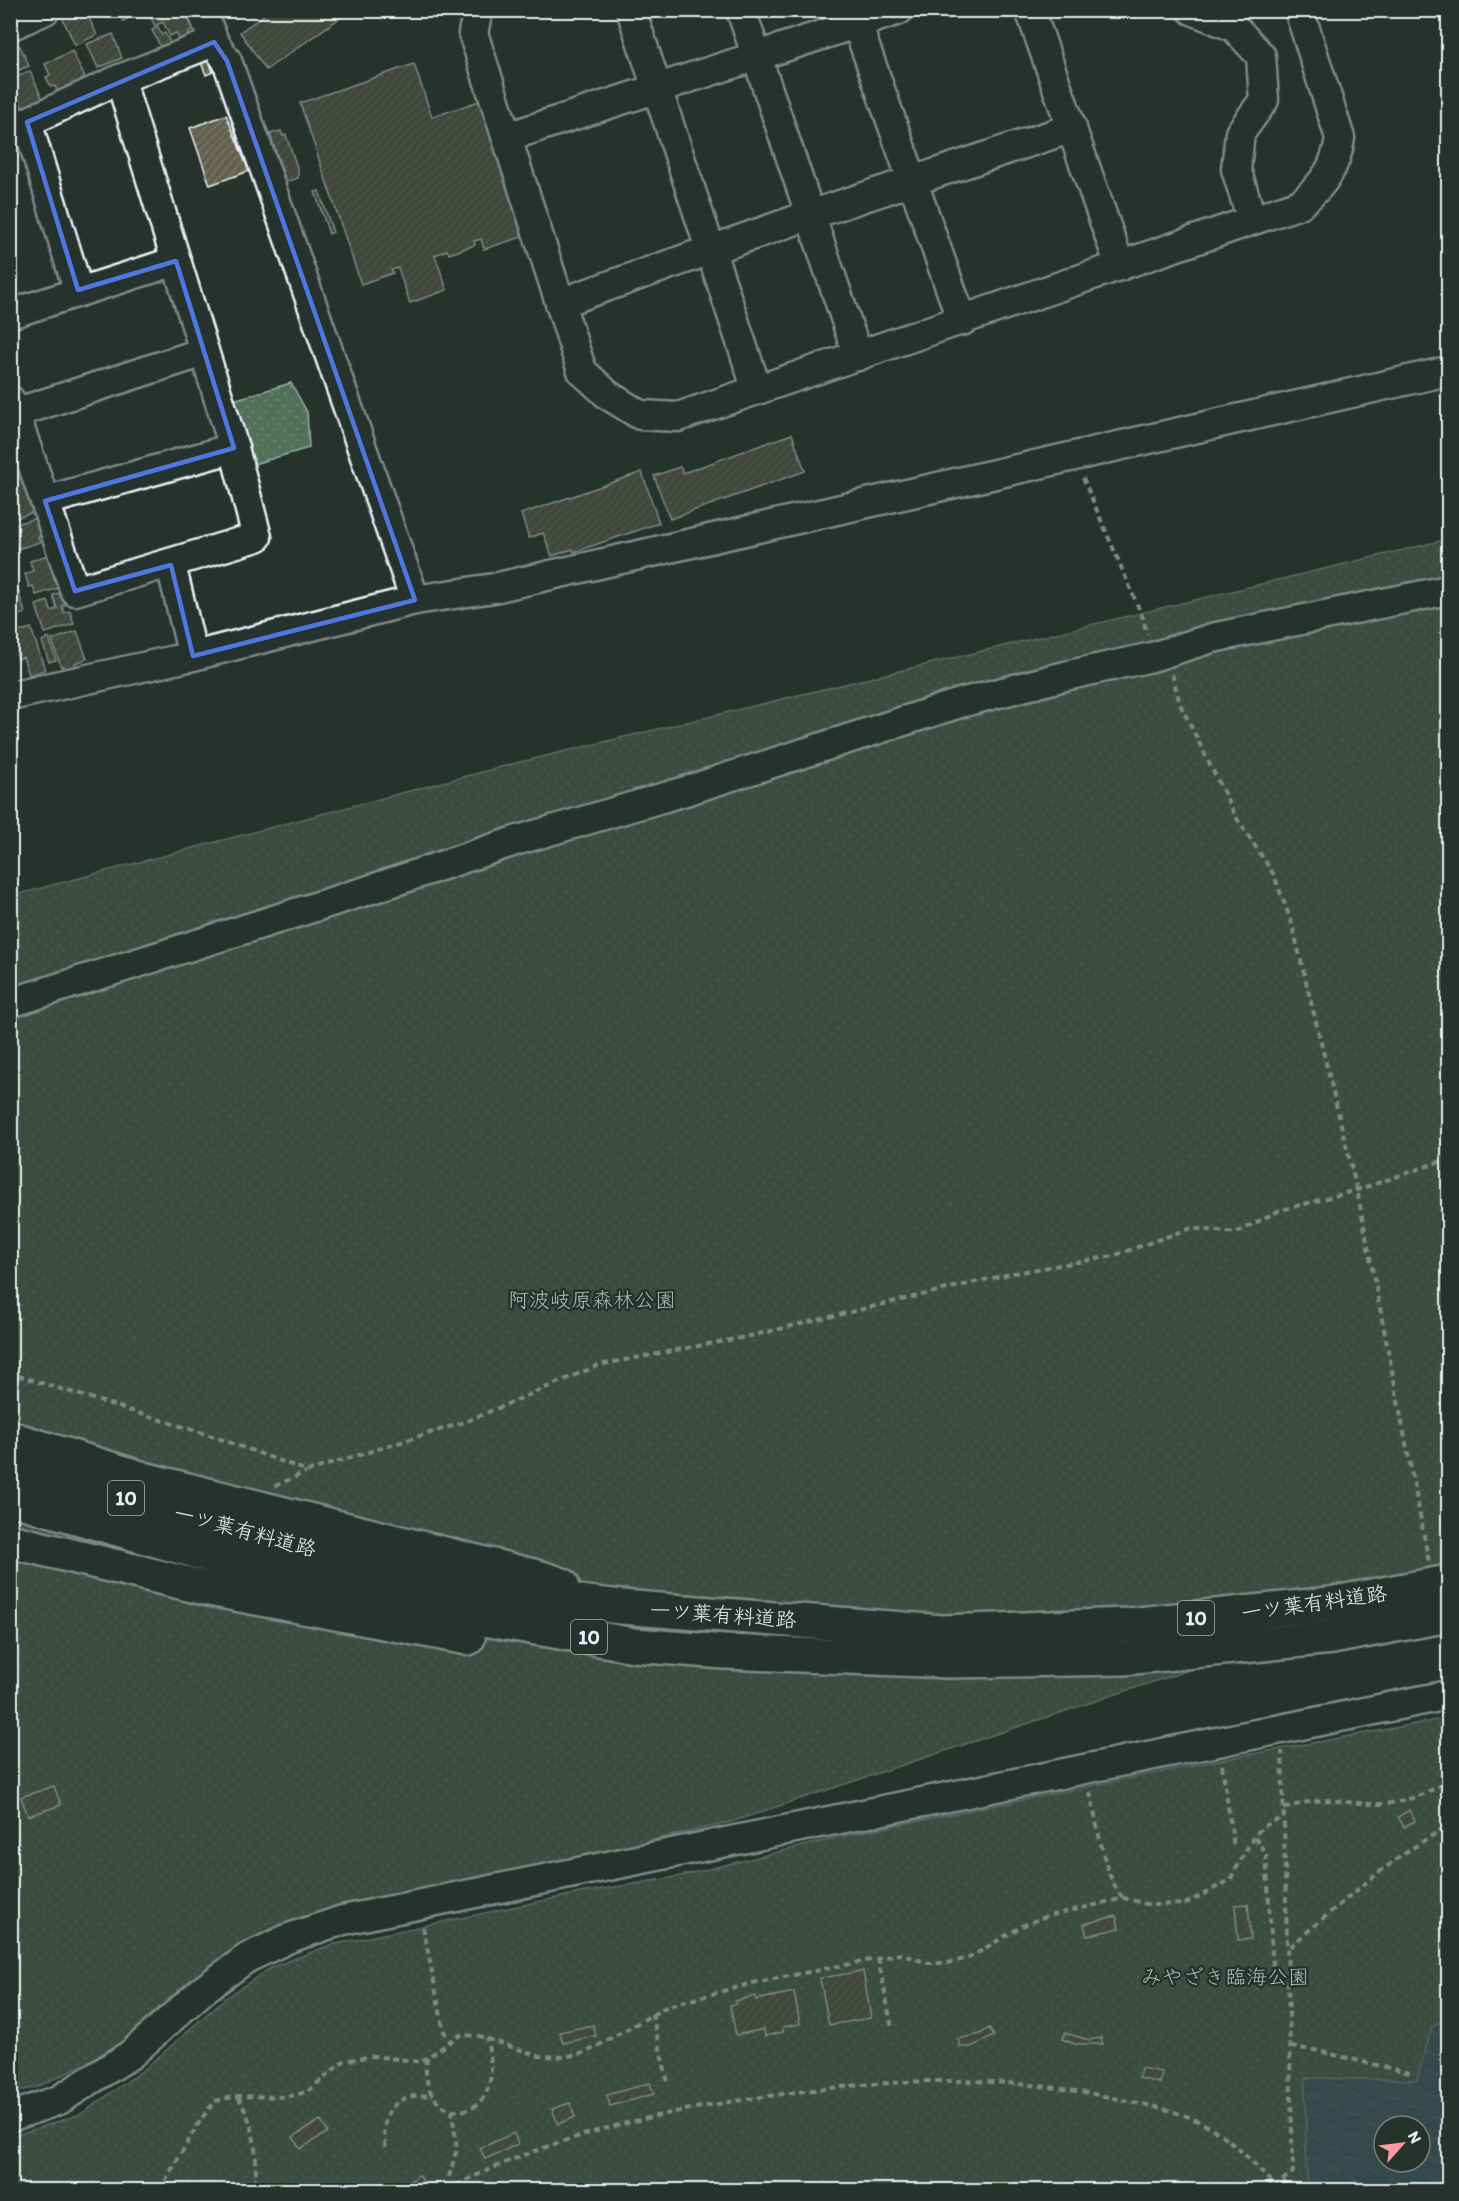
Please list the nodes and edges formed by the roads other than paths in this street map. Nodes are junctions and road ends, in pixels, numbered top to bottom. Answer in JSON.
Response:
{"nodes":[{"id":1,"x":45,"y":10,"type":"edge"},
{"id":2,"x":202,"y":10,"type":"edge"},
{"id":3,"x":478,"y":10,"type":"edge"},
{"id":4,"x":631,"y":10,"type":"edge"},
{"id":5,"x":741,"y":10,"type":"edge"},
{"id":6,"x":899,"y":10,"type":"edge"},
{"id":7,"x":1030,"y":10,"type":"edge"},
{"id":8,"x":1192,"y":10,"type":"edge"},
{"id":9,"x":1299,"y":10,"type":"edge"},
{"id":10,"x":854,"y":18,"type":"edge"},
{"id":11,"x":10,"y":26,"type":"edge"},
{"id":12,"x":214,"y":42,"type":"junction"},
{"id":13,"x":756,"y":58,"type":"junction"},
{"id":14,"x":120,"y":79,"type":"junction"},
{"id":15,"x":656,"y":90,"type":"junction"},
{"id":16,"x":19,"y":126,"type":"edge"},
{"id":17,"x":1072,"y":128,"type":"junction"},
{"id":18,"x":507,"y":137,"type":"junction"},
{"id":19,"x":912,"y":180,"type":"junction"},
{"id":20,"x":810,"y":215,"type":"junction"},
{"id":21,"x":1252,"y":220,"type":"junction"},
{"id":22,"x":710,"y":251,"type":"junction"},
{"id":23,"x":176,"y":261,"type":"junction"},
{"id":24,"x":1120,"y":266,"type":"junction"},
{"id":25,"x":78,"y":290,"type":"junction"},
{"id":26,"x":560,"y":303,"type":"junction"},
{"id":27,"x":10,"y":314,"type":"edge"},
{"id":28,"x":962,"y":321,"type":"junction"},
{"id":29,"x":204,"y":352,"type":"junction"},
{"id":30,"x":858,"y":356,"type":"junction"},
{"id":31,"x":1449,"y":371,"type":"edge"},
{"id":32,"x":757,"y":390,"type":"junction"},
{"id":33,"x":13,"y":406,"type":"edge"},
{"id":34,"x":234,"y":448,"type":"junction"},
{"id":35,"x":45,"y":501,"type":"junction"},
{"id":36,"x":171,"y":565,"type":"junction"},
{"id":37,"x":1449,"y":590,"type":"edge"},
{"id":38,"x":415,"y":600,"type":"junction"},
{"id":39,"x":1449,"y":605,"type":"edge"},
{"id":40,"x":193,"y":656,"type":"junction"},
{"id":41,"x":1152,"y":657,"type":"junction"},
{"id":42,"x":11,"y":695,"type":"edge"},
{"id":43,"x":10,"y":1003,"type":"edge"},
{"id":44,"x":10,"y":1438,"type":"edge"},
{"id":45,"x":10,"y":1465,"type":"edge"},
{"id":46,"x":10,"y":1498,"type":"edge"},
{"id":47,"x":10,"y":1540,"type":"edge"},
{"id":48,"x":1439,"y":1575,"type":"edge"},
{"id":49,"x":621,"y":1607,"type":"junction"},
{"id":50,"x":1449,"y":1615,"type":"edge"},
{"id":51,"x":634,"y":1645,"type":"junction"},
{"id":52,"x":1449,"y":1695,"type":"edge"},
{"id":53,"x":10,"y":2117,"type":"edge"}],
"edges":[{"from":1,"to":11,"type":"street"},
{"from":2,"to":12,"type":"street"},
{"from":3,"to":18,"type":"street"},
{"from":4,"to":15,"type":"street"},
{"from":5,"to":13,"type":"street"},
{"from":6,"to":10,"type":"street"},
{"from":7,"to":17,"type":"street"},
{"from":8,"to":21,"type":"street"},
{"from":9,"to":21,"type":"street"},
{"from":10,"to":13,"type":"street"},
{"from":10,"to":19,"type":"street"},
{"from":12,"to":14,"type":"street"},
{"from":12,"to":38,"type":"street"},
{"from":13,"to":15,"type":"street"},
{"from":13,"to":20,"type":"street"},
{"from":14,"to":16,"type":"street"},
{"from":14,"to":23,"type":"street"},
{"from":15,"to":18,"type":"street"},
{"from":15,"to":22,"type":"street"},
{"from":16,"to":25,"type":"street"},
{"from":17,"to":19,"type":"street"},
{"from":17,"to":24,"type":"street"},
{"from":18,"to":26,"type":"street"},
{"from":19,"to":20,"type":"street"},
{"from":19,"to":28,"type":"street"},
{"from":20,"to":22,"type":"street"},
{"from":20,"to":30,"type":"street"},
{"from":21,"to":24,"type":"street"},
{"from":22,"to":26,"type":"street"},
{"from":22,"to":32,"type":"street"},
{"from":23,"to":25,"type":"street"},
{"from":23,"to":29,"type":"street"},
{"from":24,"to":28,"type":"street"},
{"from":25,"to":27,"type":"street"},
{"from":26,"to":32,"type":"street"},
{"from":28,"to":30,"type":"street"},
{"from":29,"to":33,"type":"street"},
{"from":29,"to":34,"type":"street"},
{"from":30,"to":32,"type":"street"},
{"from":31,"to":38,"type":"street"},
{"from":33,"to":35,"type":"street"},
{"from":34,"to":35,"type":"street"},
{"from":34,"to":36,"type":"street"},
{"from":35,"to":36,"type":"street"},
{"from":36,"to":40,"type":"street"},
{"from":37,"to":41,"type":"street"},
{"from":38,"to":40,"type":"street"},
{"from":39,"to":41,"type":"street"},
{"from":40,"to":42,"type":"street"},
{"from":41,"to":43,"type":"street"},
{"from":44,"to":49,"type":"main road"},
{"from":45,"to":49,"type":"main road","name":"一ツ葉有料道路","number":"10"},
{"from":46,"to":51,"type":"main road","name":"一ツ葉有料道路","number":"10"},
{"from":47,"to":51,"type":"main road"},
{"from":48,"to":49,"type":"main road","name":"一ツ葉有料道路","number":"10"},
{"from":50,"to":51,"type":"main road","name":"一ツ葉有料道路","number":"10"},
{"from":52,"to":53,"type":"street"}]}
